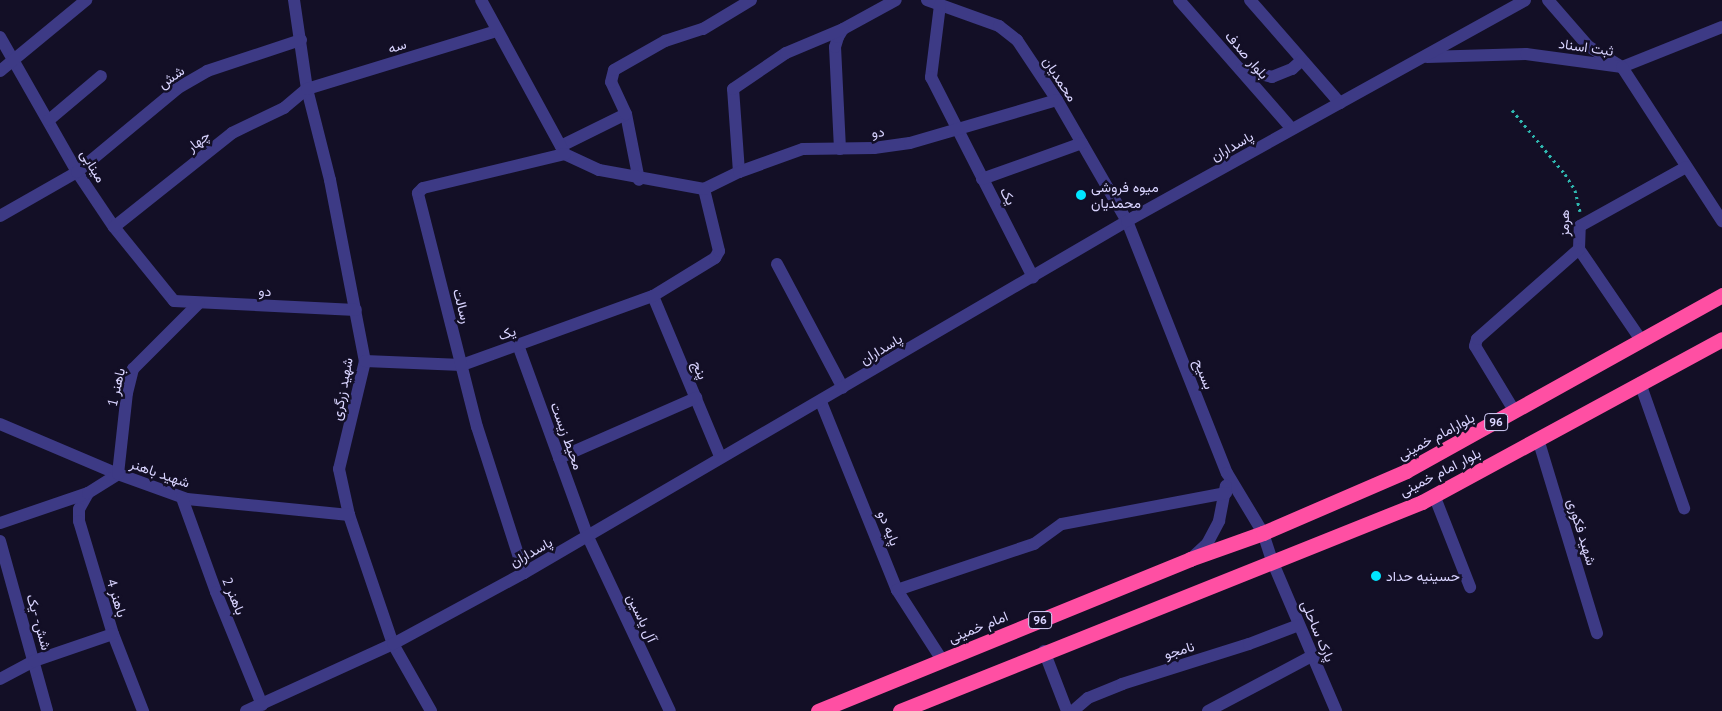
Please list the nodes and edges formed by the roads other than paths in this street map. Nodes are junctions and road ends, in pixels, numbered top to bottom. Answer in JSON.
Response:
{"nodes":[{"id":1,"x":86,"y":0,"type":"edge"},
{"id":2,"x":294,"y":0,"type":"edge"},
{"id":3,"x":481,"y":0,"type":"edge"},
{"id":4,"x":751,"y":0,"type":"edge"},
{"id":5,"x":896,"y":0,"type":"edge"},
{"id":6,"x":927,"y":0,"type":"edge"},
{"id":7,"x":1179,"y":0,"type":"edge"},
{"id":8,"x":1525,"y":0,"type":"edge"},
{"id":9,"x":1548,"y":0,"type":"edge"},
{"id":10,"x":1254,"y":1,"type":"edge"},
{"id":11,"x":940,"y":5,"type":"junction"},
{"id":12,"x":1722,"y":27,"type":"edge"},
{"id":13,"x":843,"y":29,"type":"junction"},
{"id":14,"x":497,"y":31,"type":"junction"},
{"id":15,"x":0,"y":37,"type":"edge"},
{"id":16,"x":301,"y":40,"type":"junction"},
{"id":17,"x":1423,"y":57,"type":"junction"},
{"id":18,"x":14,"y":60,"type":"junction"},
{"id":19,"x":1302,"y":60,"type":"junction"},
{"id":20,"x":1237,"y":67,"type":"junction"},
{"id":21,"x":1622,"y":67,"type":"junction"},
{"id":22,"x":0,"y":71,"type":"edge"},
{"id":23,"x":101,"y":76,"type":"dead end"},
{"id":24,"x":307,"y":89,"type":"junction"},
{"id":25,"x":1057,"y":100,"type":"junction"},
{"id":26,"x":1340,"y":103,"type":"junction"},
{"id":27,"x":626,"y":114,"type":"junction"},
{"id":28,"x":49,"y":120,"type":"junction"},
{"id":29,"x":958,"y":129,"type":"junction"},
{"id":30,"x":1292,"y":129,"type":"junction"},
{"id":31,"x":1082,"y":143,"type":"junction"},
{"id":32,"x":840,"y":148,"type":"junction"},
{"id":33,"x":563,"y":150,"type":"junction"},
{"id":34,"x":1686,"y":168,"type":"junction"},
{"id":35,"x":77,"y":172,"type":"junction"},
{"id":36,"x":739,"y":172,"type":"junction"},
{"id":37,"x":982,"y":179,"type":"junction"},
{"id":38,"x":639,"y":180,"type":"junction"},
{"id":39,"x":704,"y":189,"type":"junction"},
{"id":40,"x":0,"y":216,"type":"edge"},
{"id":41,"x":1127,"y":221,"type":"junction"},
{"id":42,"x":1722,"y":221,"type":"edge"},
{"id":43,"x":114,"y":227,"type":"junction"},
{"id":44,"x":1579,"y":249,"type":"junction"},
{"id":45,"x":777,"y":264,"type":"dead end"},
{"id":46,"x":1033,"y":276,"type":"junction"},
{"id":47,"x":1722,"y":295,"type":"edge"},
{"id":48,"x":653,"y":296,"type":"junction"},
{"id":49,"x":174,"y":302,"type":"joint"},
{"id":50,"x":199,"y":302,"type":"junction"},
{"id":51,"x":356,"y":310,"type":"junction"},
{"id":52,"x":1722,"y":339,"type":"edge"},
{"id":53,"x":1641,"y":340,"type":"junction"},
{"id":54,"x":518,"y":345,"type":"junction"},
{"id":55,"x":365,"y":361,"type":"junction"},
{"id":56,"x":462,"y":365,"type":"junction"},
{"id":57,"x":1640,"y":383,"type":"junction"},
{"id":58,"x":843,"y":388,"type":"junction"},
{"id":59,"x":696,"y":398,"type":"junction"},
{"id":60,"x":821,"y":402,"type":"junction"},
{"id":61,"x":1515,"y":412,"type":"junction"},
{"id":62,"x":0,"y":424,"type":"edge"},
{"id":63,"x":1538,"y":439,"type":"junction"},
{"id":64,"x":720,"y":456,"type":"junction"},
{"id":65,"x":560,"y":458,"type":"junction"},
{"id":66,"x":1227,"y":473,"type":"junction"},
{"id":67,"x":118,"y":474,"type":"junction"},
{"id":68,"x":1226,"y":492,"type":"junction"},
{"id":69,"x":88,"y":493,"type":"junction"},
{"id":70,"x":1434,"y":495,"type":"junction"},
{"id":71,"x":182,"y":498,"type":"junction"},
{"id":72,"x":1684,"y":508,"type":"dead end"},
{"id":73,"x":349,"y":515,"type":"junction"},
{"id":74,"x":0,"y":524,"type":"edge"},
{"id":75,"x":1263,"y":533,"type":"junction"},
{"id":76,"x":588,"y":537,"type":"junction"},
{"id":77,"x":0,"y":541,"type":"edge"},
{"id":78,"x":1190,"y":559,"type":"junction"},
{"id":79,"x":1273,"y":563,"type":"junction"},
{"id":80,"x":524,"y":573,"type":"junction"},
{"id":81,"x":5,"y":581,"type":"edge"},
{"id":82,"x":1470,"y":587,"type":"dead end"},
{"id":83,"x":897,"y":590,"type":"junction"},
{"id":84,"x":1299,"y":625,"type":"junction"},
{"id":85,"x":1597,"y":633,"type":"dead end"},
{"id":86,"x":112,"y":634,"type":"junction"},
{"id":87,"x":393,"y":644,"type":"junction"},
{"id":88,"x":1044,"y":652,"type":"junction"},
{"id":89,"x":1312,"y":656,"type":"junction"},
{"id":90,"x":942,"y":660,"type":"junction"},
{"id":91,"x":34,"y":661,"type":"junction"},
{"id":92,"x":0,"y":679,"type":"edge"},
{"id":93,"x":262,"y":705,"type":"junction"},
{"id":94,"x":47,"y":711,"type":"edge"},
{"id":95,"x":143,"y":711,"type":"edge"},
{"id":96,"x":246,"y":711,"type":"edge"},
{"id":97,"x":431,"y":711,"type":"edge"},
{"id":98,"x":670,"y":711,"type":"edge"},
{"id":99,"x":818,"y":711,"type":"edge"},
{"id":100,"x":900,"y":711,"type":"edge"},
{"id":101,"x":1067,"y":711,"type":"edge"},
{"id":102,"x":1072,"y":711,"type":"edge"},
{"id":103,"x":1208,"y":711,"type":"edge"},
{"id":104,"x":1336,"y":711,"type":"edge"}],
"edges":[{"from":1,"to":18,"type":"street"},
{"from":2,"to":16,"type":"street","name":"شهید زرگری"},
{"from":3,"to":14,"type":"street"},
{"from":4,"to":27,"type":"street"},
{"from":5,"to":13,"type":"street"},
{"from":6,"to":11,"type":"street","name":"محمدیان"},
{"from":7,"to":20,"type":"street","name":"بلوار صدف"},
{"from":8,"to":17,"type":"street","name":"پاسداران"},
{"from":9,"to":21,"type":"street"},
{"from":10,"to":19,"type":"street"},
{"from":11,"to":25,"type":"street","name":"محمدیان"},
{"from":11,"to":29,"type":"street","name":"یک"},
{"from":12,"to":21,"type":"street"},
{"from":13,"to":32,"type":"street"},
{"from":13,"to":36,"type":"street"},
{"from":14,"to":24,"type":"street","name":"سه"},
{"from":14,"to":33,"type":"street"},
{"from":15,"to":18,"type":"street","name":"مینابی"},
{"from":16,"to":24,"type":"street","name":"شهید زرگری"},
{"from":16,"to":35,"type":"street","name":"شش"},
{"from":17,"to":21,"type":"street","name":"ثبت اسناد"},
{"from":17,"to":26,"type":"street","name":"پاسداران"},
{"from":18,"to":22,"type":"street"},
{"from":18,"to":28,"type":"street","name":"مینابی"},
{"from":19,"to":20,"type":"street"},
{"from":19,"to":26,"type":"street"},
{"from":20,"to":30,"type":"street","name":"بلوار صدف"},
{"from":21,"to":34,"type":"street","name":"ثبت اسناد"},
{"from":23,"to":28,"type":"street"},
{"from":24,"to":43,"type":"street","name":"چهار"},
{"from":24,"to":51,"type":"street","name":"شهید زرگری"},
{"from":25,"to":29,"type":"street","name":"دو"},
{"from":25,"to":31,"type":"street","name":"محمدیان"},
{"from":26,"to":30,"type":"street","name":"پاسداران"},
{"from":27,"to":33,"type":"street"},
{"from":27,"to":38,"type":"street"},
{"from":28,"to":35,"type":"street","name":"مینابی"},
{"from":29,"to":32,"type":"street","name":"دو"},
{"from":29,"to":37,"type":"street","name":"یک"},
{"from":30,"to":41,"type":"street","name":"پاسداران"},
{"from":31,"to":37,"type":"street"},
{"from":31,"to":41,"type":"street","name":"محمدیان"},
{"from":32,"to":36,"type":"street","name":"دو"},
{"from":33,"to":38,"type":"street"},
{"from":33,"to":56,"type":"street","name":"رسالت"},
{"from":34,"to":42,"type":"street","name":"ثبت اسناد"},
{"from":34,"to":44,"type":"street","name":"هرمز"},
{"from":35,"to":40,"type":"street","name":"شش"},
{"from":35,"to":43,"type":"street","name":"مینابی"},
{"from":36,"to":39,"type":"street","name":"دو"},
{"from":37,"to":46,"type":"street","name":"یک"},
{"from":38,"to":39,"type":"street"},
{"from":39,"to":48,"type":"street"},
{"from":41,"to":46,"type":"street","name":"پاسداران"},
{"from":41,"to":66,"type":"street","name":"بسیح"},
{"from":43,"to":49,"type":"street","name":"مینابی"},
{"from":44,"to":53,"type":"street","name":"هرمز"},
{"from":44,"to":61,"type":"street"},
{"from":45,"to":58,"type":"street"},
{"from":46,"to":58,"type":"street","name":"پاسداران"},
{"from":47,"to":53,"type":"highway","name":"بلوارامام خمینی","number":"96"},
{"from":48,"to":54,"type":"street","name":"یک"},
{"from":48,"to":59,"type":"street","name":"پنج"},
{"from":49,"to":50,"type":"street","name":"دو"},
{"from":50,"to":51,"type":"street","name":"دو"},
{"from":50,"to":67,"type":"street","name":"باهنر 1"},
{"from":51,"to":55,"type":"street","name":"شهید زرگری"},
{"from":52,"to":57,"type":"highway","name":"بلوار امام خمینی","number":"96"},
{"from":53,"to":61,"type":"highway","name":"بلوارامام خمینی","number":"96"},
{"from":54,"to":56,"type":"street","name":"یک"},
{"from":54,"to":65,"type":"street","name":"محیط زیست"},
{"from":55,"to":56,"type":"street","name":"یک"},
{"from":55,"to":73,"type":"street","name":"شهید زرگری"},
{"from":56,"to":80,"type":"street","name":"رسالت"},
{"from":57,"to":63,"type":"highway","name":"بلوار امام خمینی","number":"96"},
{"from":57,"to":72,"type":"street"},
{"from":58,"to":60,"type":"street","name":"پاسداران"},
{"from":59,"to":64,"type":"street","name":"پنج"},
{"from":59,"to":65,"type":"street"},
{"from":60,"to":64,"type":"street","name":"پاسداران"},
{"from":60,"to":83,"type":"street","name":"پایه دو"},
{"from":61,"to":75,"type":"highway","name":"بلوارامام خمینی","number":"96"},
{"from":62,"to":67,"type":"street","name":"شهید باهنر"},
{"from":63,"to":70,"type":"highway","name":"بلوار امام خمینی","number":"96"},
{"from":63,"to":85,"type":"street","name":"شهید فکوری"},
{"from":64,"to":76,"type":"street","name":"پاسداران"},
{"from":65,"to":76,"type":"street","name":"محیط زیست"},
{"from":66,"to":68,"type":"street"},
{"from":66,"to":75,"type":"street","name":"بسیح"},
{"from":67,"to":69,"type":"street"},
{"from":67,"to":71,"type":"street","name":"شهید باهنر"},
{"from":68,"to":78,"type":"street"},
{"from":68,"to":83,"type":"street"},
{"from":69,"to":74,"type":"street"},
{"from":69,"to":86,"type":"street","name":"باهنر 4"},
{"from":70,"to":79,"type":"highway","name":"بلوار امام خمینی","number":"96"},
{"from":70,"to":82,"type":"street"},
{"from":71,"to":73,"type":"street","name":"شهید باهنر"},
{"from":71,"to":93,"type":"street","name":"باهنر 2"},
{"from":73,"to":87,"type":"street","name":"شهید زرگری"},
{"from":75,"to":78,"type":"highway","name":"امام خمینی","number":"96"},
{"from":75,"to":79,"type":"street","name":"پارک ساحلی"},
{"from":76,"to":80,"type":"street","name":"پاسداران"},
{"from":76,"to":98,"type":"street","name":"آل یاسین"},
{"from":77,"to":81,"type":"street","name":"شش- -یک"},
{"from":78,"to":90,"type":"highway","name":"امام خمینی","number":"96"},
{"from":79,"to":84,"type":"street","name":"پارک ساحلی"},
{"from":79,"to":88,"type":"highway","number":"96"},
{"from":80,"to":87,"type":"street","name":"پاسداران"},
{"from":81,"to":91,"type":"street","name":"شش- -یک"},
{"from":83,"to":90,"type":"street","name":"پایه دو"},
{"from":84,"to":89,"type":"street","name":"پارک ساحلی"},
{"from":84,"to":102,"type":"street","name":"نامجو"},
{"from":86,"to":91,"type":"street"},
{"from":86,"to":95,"type":"street","name":"باهنر 4"},
{"from":87,"to":93,"type":"street","name":"پاسداران"},
{"from":87,"to":97,"type":"street","name":"شهید زرگری"},
{"from":88,"to":100,"type":"highway","number":"96"},
{"from":88,"to":101,"type":"street"},
{"from":89,"to":103,"type":"street"},
{"from":89,"to":104,"type":"street","name":"پارک ساحلی"},
{"from":90,"to":99,"type":"highway","name":"امام خمینی","number":"96"},
{"from":91,"to":92,"type":"street"},
{"from":91,"to":94,"type":"street","name":"شش- -یک"},
{"from":93,"to":96,"type":"street","name":"پاسداران"}]}
